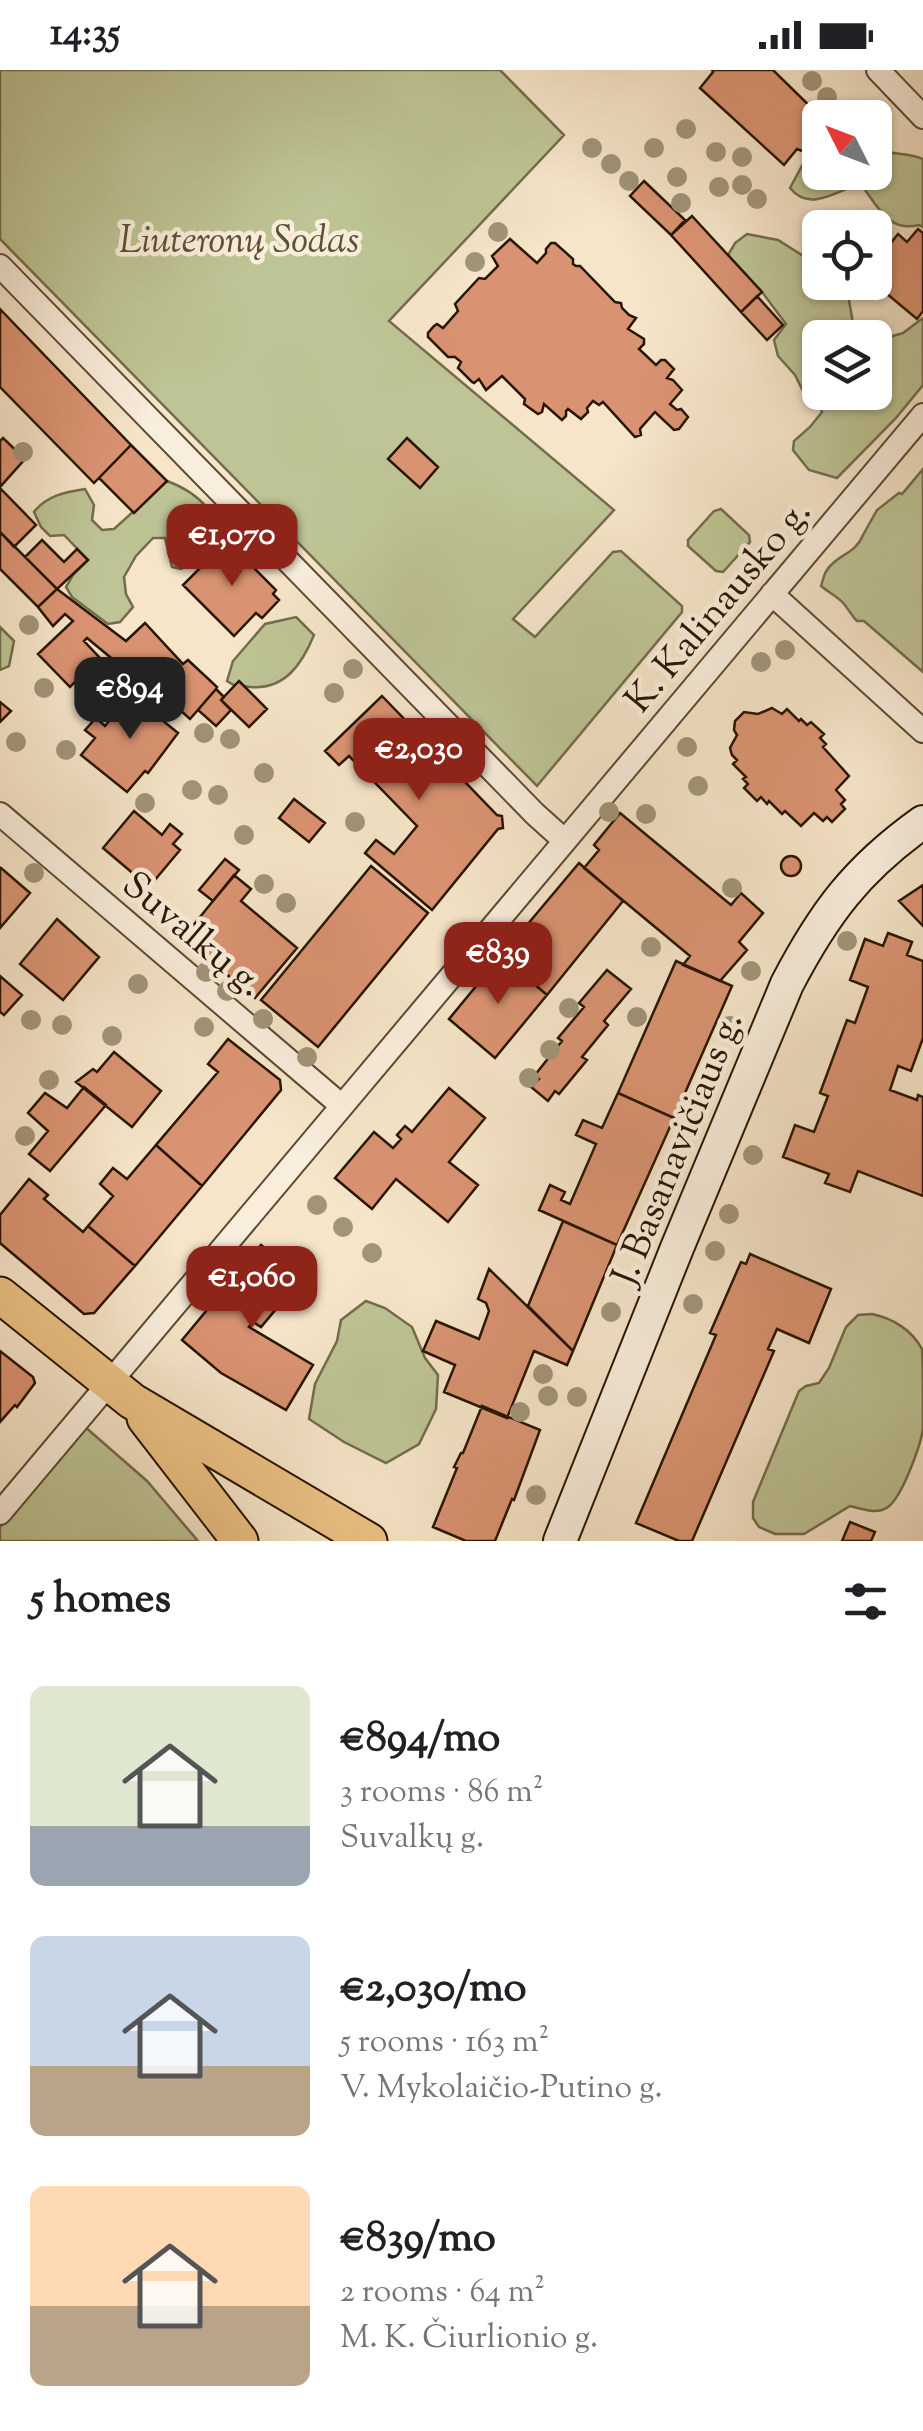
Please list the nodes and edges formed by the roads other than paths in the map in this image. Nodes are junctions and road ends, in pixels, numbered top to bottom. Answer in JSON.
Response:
{"nodes":[{"id":1,"x":878,"y":70,"type":"edge"},
{"id":2,"x":923,"y":118,"type":"edge"},
{"id":3,"x":0,"y":266,"type":"edge"},
{"id":4,"x":923,"y":415,"type":"edge"},
{"id":5,"x":772,"y":594,"type":"junction"},
{"id":6,"x":923,"y":731,"type":"edge"},
{"id":7,"x":0,"y":814,"type":"edge"},
{"id":8,"x":923,"y":822,"type":"edge"},
{"id":9,"x":565,"y":841,"type":"junction"},
{"id":10,"x":342,"y":1106,"type":"junction"},
{"id":11,"x":0,"y":1296,"type":"edge"},
{"id":12,"x":121,"y":1392,"type":"junction"},
{"id":13,"x":0,"y":1513,"type":"edge"},
{"id":14,"x":240,"y":1541,"type":"edge"},
{"id":15,"x":369,"y":1541,"type":"edge"},
{"id":16,"x":560,"y":1541,"type":"edge"}],
"edges":[{"from":1,"to":2,"type":"street"},
{"from":3,"to":9,"type":"street"},
{"from":4,"to":5,"type":"street","name":"K. Kalinausko g."},
{"from":5,"to":6,"type":"street"},
{"from":5,"to":9,"type":"street","name":"K. Kalinausko g."},
{"from":7,"to":10,"type":"street","name":"Suvalkų g."},
{"from":8,"to":16,"type":"main road","name":"J. Basanavičiaus g."},
{"from":9,"to":10,"type":"street","name":"K. Kalinausko g."},
{"from":10,"to":12,"type":"street","name":"K. Kalinausko g."},
{"from":11,"to":12,"type":"main road"},
{"from":12,"to":13,"type":"street","name":"K. Kalinausko g."},
{"from":12,"to":14,"type":"main road"},
{"from":12,"to":15,"type":"main road"}]}
